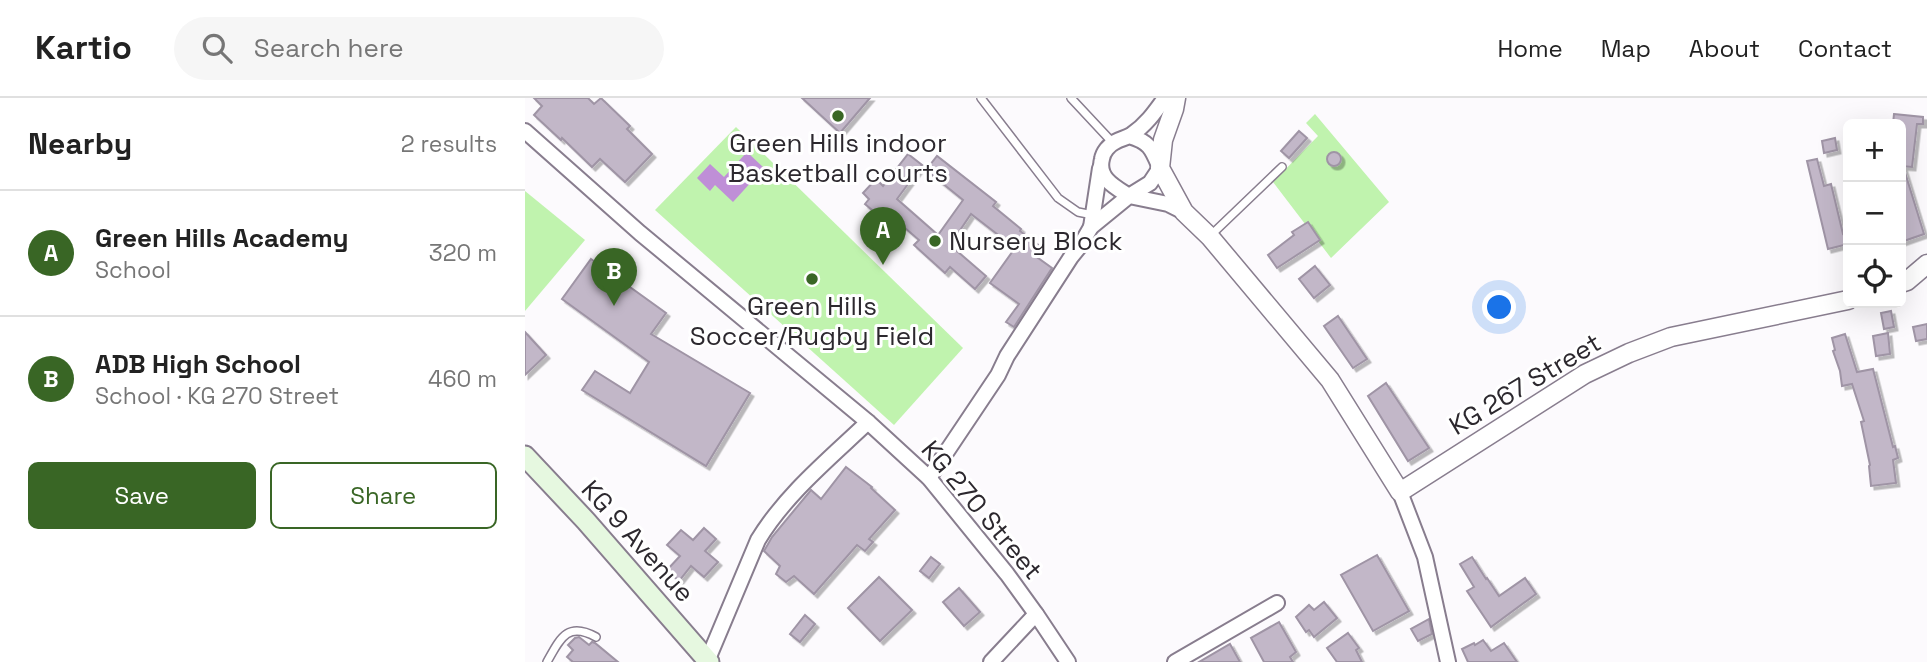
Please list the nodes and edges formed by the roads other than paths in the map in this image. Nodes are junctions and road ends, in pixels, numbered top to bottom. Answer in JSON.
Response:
{"nodes":[{"id":1,"x":981,"y":98,"type":"edge"},
{"id":2,"x":1071,"y":98,"type":"edge"},
{"id":3,"x":1164,"y":98,"type":"edge"},
{"id":4,"x":1175,"y":98,"type":"edge"},
{"id":5,"x":525,"y":131,"type":"edge"},
{"id":6,"x":1129,"y":136,"type":"junction"},
{"id":7,"x":1113,"y":143,"type":"junction"},
{"id":8,"x":1100,"y":167,"type":"junction"},
{"id":9,"x":1160,"y":167,"type":"junction"},
{"id":10,"x":1282,"y":167,"type":"dead end"},
{"id":11,"x":1129,"y":196,"type":"junction"},
{"id":12,"x":1184,"y":212,"type":"junction"},
{"id":13,"x":1092,"y":221,"type":"junction"},
{"id":14,"x":1210,"y":237,"type":"junction"},
{"id":15,"x":1927,"y":264,"type":"edge"},
{"id":16,"x":1906,"y":281,"type":"edge"},
{"id":17,"x":1843,"y":301,"type":"edge"},
{"id":18,"x":868,"y":422,"type":"junction"},
{"id":19,"x":525,"y":456,"type":"edge"},
{"id":20,"x":929,"y":478,"type":"junction"},
{"id":21,"x":1400,"y":492,"type":"junction"},
{"id":22,"x":1277,"y":603,"type":"dead end"},
{"id":23,"x":1037,"y":614,"type":"junction"},
{"id":24,"x":596,"y":637,"type":"dead end"},
{"id":25,"x":708,"y":661,"type":"edge"},
{"id":26,"x":547,"y":662,"type":"edge"},
{"id":27,"x":992,"y":662,"type":"edge"},
{"id":28,"x":1068,"y":662,"type":"edge"},
{"id":29,"x":1175,"y":662,"type":"edge"},
{"id":30,"x":1448,"y":662,"type":"edge"}],
"edges":[{"from":1,"to":13,"type":"lane"},
{"from":2,"to":7,"type":"lane"},
{"from":3,"to":6,"type":"street"},
{"from":4,"to":9,"type":"street"},
{"from":5,"to":18,"type":"street","name":"KG 270 Street"},
{"from":6,"to":7,"type":"street"},
{"from":6,"to":9,"type":"street"},
{"from":7,"to":8,"type":"street"},
{"from":8,"to":11,"type":"street"},
{"from":8,"to":13,"type":"street"},
{"from":9,"to":11,"type":"street"},
{"from":9,"to":12,"type":"street"},
{"from":10,"to":14,"type":"lane"},
{"from":11,"to":12,"type":"street"},
{"from":11,"to":13,"type":"street"},
{"from":12,"to":14,"type":"street"},
{"from":13,"to":20,"type":"street"},
{"from":14,"to":21,"type":"street"},
{"from":15,"to":16,"type":"street"},
{"from":17,"to":21,"type":"street","name":"KG 267 Street"},
{"from":18,"to":20,"type":"street","name":"KG 270 Street"},
{"from":18,"to":25,"type":"street"},
{"from":19,"to":25,"type":"main road","name":"KG 9 Avenue"},
{"from":20,"to":23,"type":"street","name":"KG 270 Street"},
{"from":21,"to":30,"type":"street"},
{"from":22,"to":29,"type":"street"},
{"from":23,"to":27,"type":"street"},
{"from":23,"to":28,"type":"street","name":"KG 270 Street"},
{"from":24,"to":26,"type":"lane"}]}
